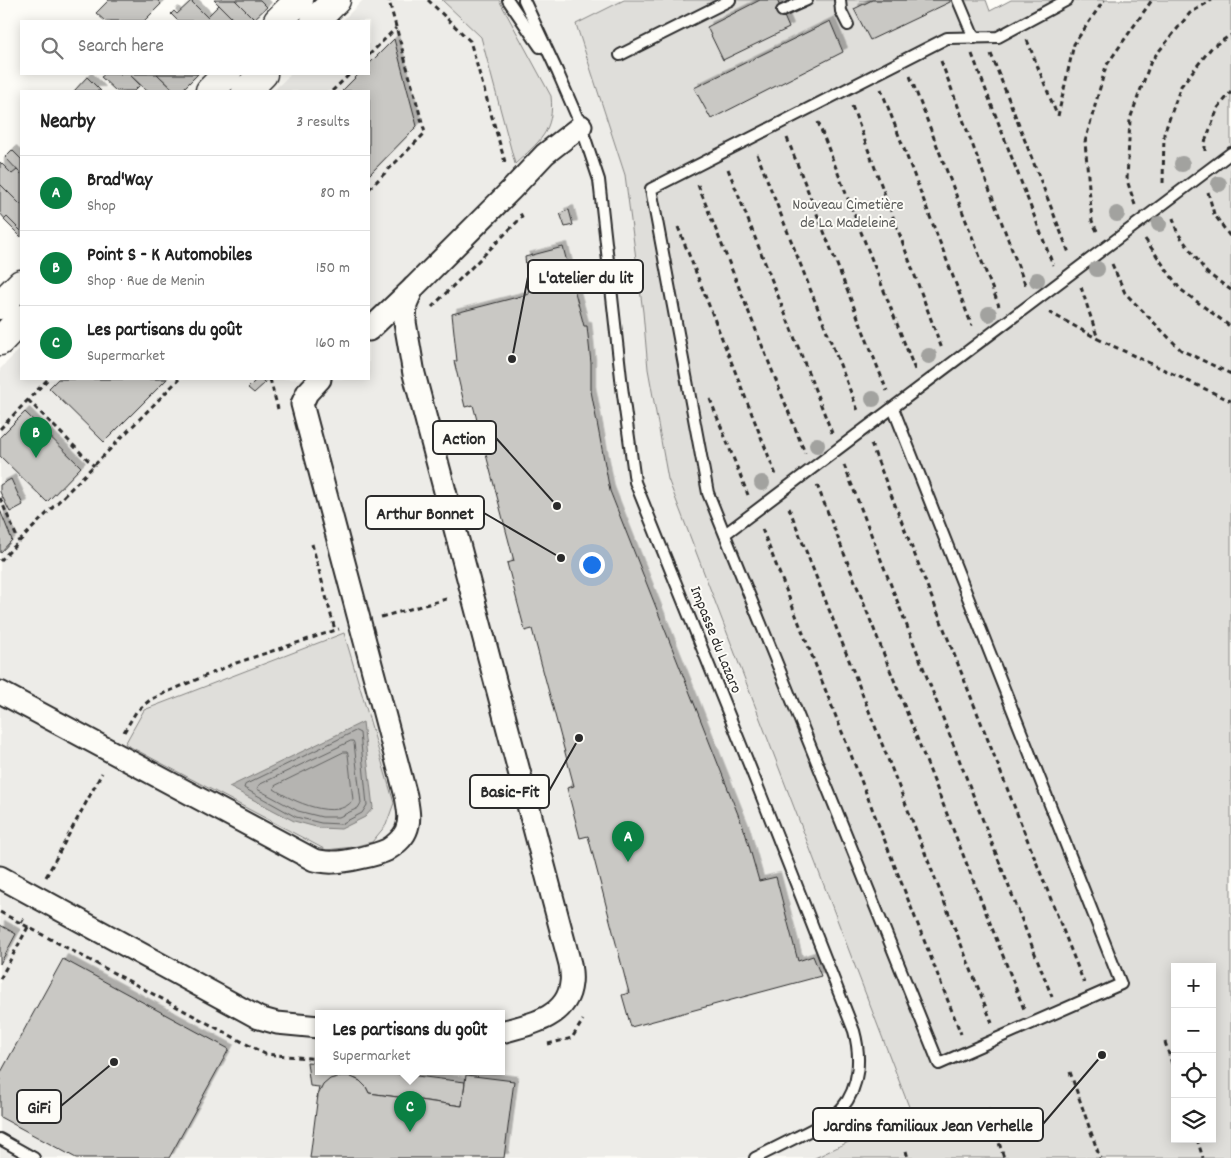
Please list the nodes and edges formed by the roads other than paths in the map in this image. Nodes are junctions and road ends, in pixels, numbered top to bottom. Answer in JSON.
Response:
{"nodes":[{"id":1,"x":299,"y":0,"type":"edge"},
{"id":2,"x":336,"y":0,"type":"edge"},
{"id":3,"x":508,"y":0,"type":"edge"},
{"id":4,"x":524,"y":0,"type":"edge"},
{"id":5,"x":730,"y":0,"type":"edge"},
{"id":6,"x":806,"y":0,"type":"edge"},
{"id":7,"x":840,"y":0,"type":"edge"},
{"id":8,"x":958,"y":0,"type":"edge"},
{"id":9,"x":1066,"y":0,"type":"edge"},
{"id":10,"x":782,"y":11,"type":"dead end"},
{"id":11,"x":279,"y":20,"type":"edge"},
{"id":12,"x":316,"y":20,"type":"edge"},
{"id":13,"x":848,"y":25,"type":"dead end"},
{"id":14,"x":970,"y":38,"type":"junction"},
{"id":15,"x":620,"y":55,"type":"dead end"},
{"id":16,"x":558,"y":73,"type":"junction"},
{"id":17,"x":226,"y":75,"type":"edge"},
{"id":18,"x":263,"y":75,"type":"edge"},
{"id":19,"x":211,"y":90,"type":"edge"},
{"id":20,"x":247,"y":90,"type":"edge"},
{"id":21,"x":581,"y":126,"type":"junction"},
{"id":22,"x":1231,"y":153,"type":"edge"},
{"id":23,"x":20,"y":285,"type":"edge"},
{"id":24,"x":413,"y":288,"type":"junction"},
{"id":25,"x":0,"y":305,"type":"edge"},
{"id":26,"x":20,"y":320,"type":"edge"},
{"id":27,"x":370,"y":329,"type":"edge"},
{"id":28,"x":0,"y":341,"type":"edge"},
{"id":29,"x":319,"y":380,"type":"edge"},
{"id":30,"x":893,"y":408,"type":"junction"},
{"id":31,"x":725,"y":534,"type":"junction"},
{"id":32,"x":0,"y":692,"type":"edge"},
{"id":33,"x":0,"y":877,"type":"edge"},
{"id":34,"x":315,"y":1027,"type":"edge"},
{"id":35,"x":505,"y":1031,"type":"edge"},
{"id":36,"x":0,"y":1139,"type":"edge"},
{"id":37,"x":34,"y":1158,"type":"edge"},
{"id":38,"x":755,"y":1158,"type":"edge"}],
"edges":[{"from":1,"to":11,"type":"main road"},
{"from":2,"to":12,"type":"main road"},
{"from":3,"to":16,"type":"lane"},
{"from":4,"to":16,"type":"lane"},
{"from":5,"to":15,"type":"lane"},
{"from":6,"to":10,"type":"lane"},
{"from":7,"to":13,"type":"lane"},
{"from":8,"to":14,"type":"lane"},
{"from":9,"to":14,"type":"lane"},
{"from":14,"to":31,"type":"lane"},
{"from":16,"to":21,"type":"lane","name":"Impasse du Lazaro"},
{"from":17,"to":19,"type":"main road"},
{"from":18,"to":20,"type":"main road"},
{"from":21,"to":24,"type":"street"},
{"from":21,"to":38,"type":"lane","name":"Impasse du Lazaro"},
{"from":22,"to":30,"type":"lane"},
{"from":23,"to":25,"type":"main road"},
{"from":24,"to":27,"type":"street"},
{"from":24,"to":35,"type":"street"},
{"from":26,"to":28,"type":"main road"},
{"from":29,"to":32,"type":"street"},
{"from":30,"to":31,"type":"lane"},
{"from":30,"to":31,"type":"lane"},
{"from":33,"to":34,"type":"street"},
{"from":36,"to":37,"type":"lane"}]}
